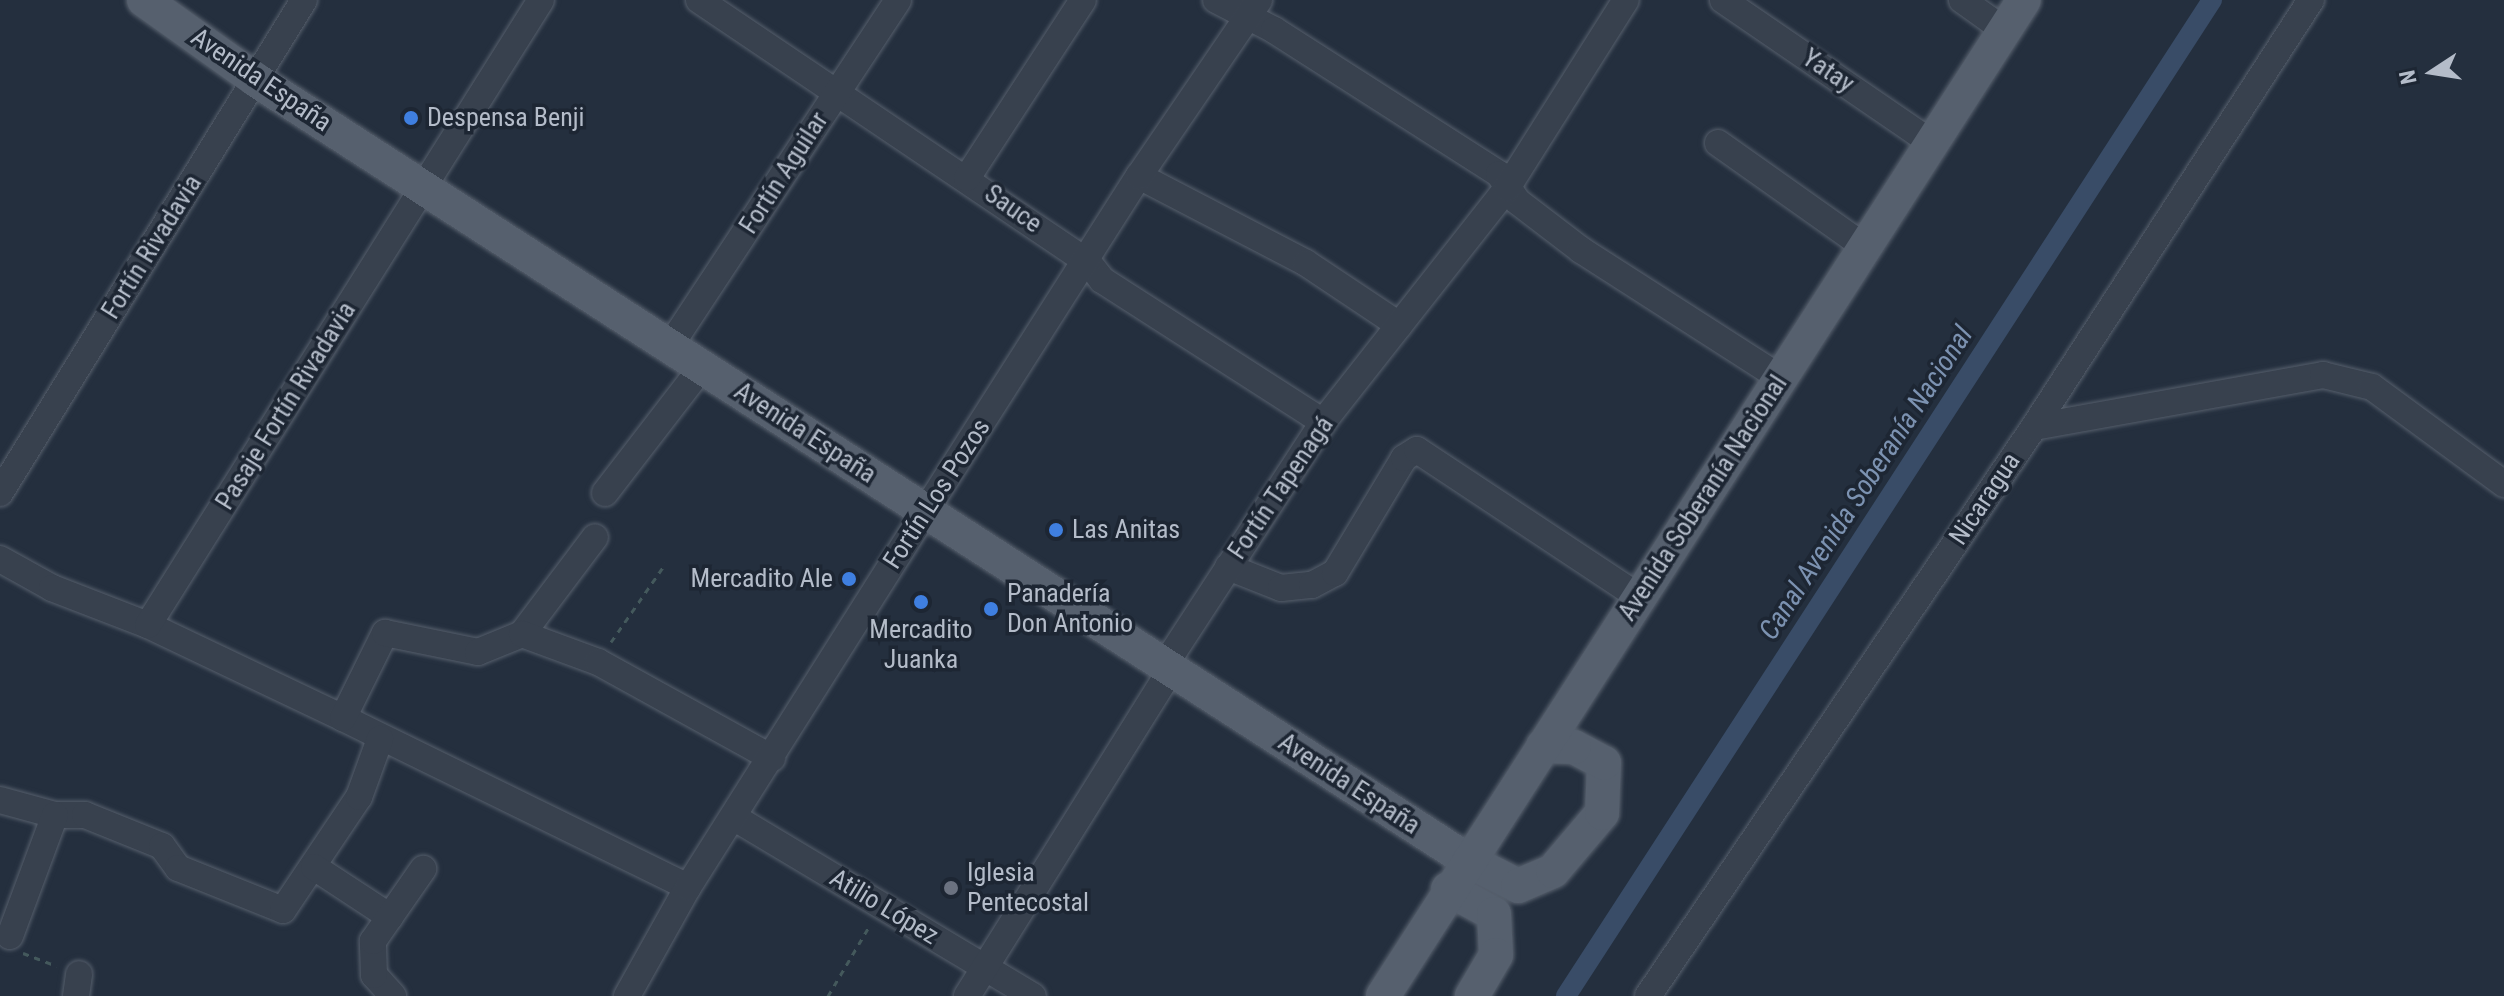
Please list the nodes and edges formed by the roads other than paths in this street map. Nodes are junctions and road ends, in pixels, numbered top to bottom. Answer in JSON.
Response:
{"nodes":[{"id":1,"x":144,"y":0,"type":"edge"},
{"id":2,"x":304,"y":0,"type":"edge"},
{"id":3,"x":541,"y":0,"type":"edge"},
{"id":4,"x":898,"y":0,"type":"edge"},
{"id":5,"x":1083,"y":0,"type":"edge"},
{"id":6,"x":1216,"y":0,"type":"edge"},
{"id":7,"x":1626,"y":0,"type":"edge"},
{"id":8,"x":1723,"y":0,"type":"edge"},
{"id":9,"x":1962,"y":0,"type":"edge"},
{"id":10,"x":2024,"y":0,"type":"edge"},
{"id":11,"x":2311,"y":0,"type":"edge"},
{"id":12,"x":711,"y":3,"type":"edge"},
{"id":13,"x":1253,"y":9,"type":"edge"},
{"id":14,"x":2004,"y":30,"type":"junction"},
{"id":15,"x":256,"y":80,"type":"junction"},
{"id":16,"x":836,"y":94,"type":"junction"},
{"id":17,"x":1718,"y":143,"type":"dead end"},
{"id":18,"x":1932,"y":143,"type":"junction"},
{"id":19,"x":1139,"y":176,"type":"junction"},
{"id":20,"x":967,"y":178,"type":"junction"},
{"id":21,"x":423,"y":187,"type":"junction"},
{"id":22,"x":1507,"y":188,"type":"junction"},
{"id":23,"x":1865,"y":247,"type":"junction"},
{"id":24,"x":1088,"y":262,"type":"junction"},
{"id":25,"x":1399,"y":325,"type":"junction"},
{"id":26,"x":670,"y":346,"type":"junction"},
{"id":27,"x":702,"y":367,"type":"junction"},
{"id":28,"x":1780,"y":378,"type":"junction"},
{"id":29,"x":1323,"y":422,"type":"junction"},
{"id":30,"x":2034,"y":427,"type":"junction"},
{"id":31,"x":2504,"y":484,"type":"edge"},
{"id":32,"x":0,"y":493,"type":"edge"},
{"id":33,"x":605,"y":493,"type":"dead end"},
{"id":34,"x":926,"y":510,"type":"junction"},
{"id":35,"x":595,"y":537,"type":"dead end"},
{"id":36,"x":0,"y":559,"type":"edge"},
{"id":37,"x":1228,"y":567,"type":"junction"},
{"id":38,"x":1639,"y":597,"type":"junction"},
{"id":39,"x":148,"y":625,"type":"junction"},
{"id":40,"x":522,"y":634,"type":"junction"},
{"id":41,"x":1171,"y":669,"type":"junction"},
{"id":42,"x":343,"y":718,"type":"junction"},
{"id":43,"x":380,"y":739,"type":"junction"},
{"id":44,"x":1543,"y":746,"type":"junction"},
{"id":45,"x":772,"y":758,"type":"junction"},
{"id":46,"x":0,"y":800,"type":"edge"},
{"id":47,"x":55,"y":815,"type":"junction"},
{"id":48,"x":735,"y":818,"type":"junction"},
{"id":49,"x":1469,"y":861,"type":"junction"},
{"id":50,"x":314,"y":867,"type":"junction"},
{"id":51,"x":423,"y":869,"type":"dead end"},
{"id":52,"x":688,"y":887,"type":"junction"},
{"id":53,"x":1448,"y":889,"type":"junction"},
{"id":54,"x":390,"y":917,"type":"junction"},
{"id":55,"x":10,"y":936,"type":"road end"},
{"id":56,"x":984,"y":968,"type":"junction"},
{"id":57,"x":1650,"y":994,"type":"edge"},
{"id":58,"x":393,"y":996,"type":"edge"},
{"id":59,"x":627,"y":996,"type":"edge"},
{"id":60,"x":967,"y":996,"type":"edge"},
{"id":61,"x":1033,"y":996,"type":"edge"},
{"id":62,"x":1383,"y":996,"type":"edge"},
{"id":63,"x":1472,"y":996,"type":"edge"}],
"edges":[{"from":1,"to":15,"type":"main road","name":"Avenida España"},
{"from":2,"to":15,"type":"street","name":"Fortín Rivadavia"},
{"from":3,"to":21,"type":"street","name":"Pasaje Fortín Rivadavia"},
{"from":4,"to":16,"type":"street","name":"Fortín Aguilar"},
{"from":5,"to":20,"type":"street"},
{"from":6,"to":13,"type":"street"},
{"from":7,"to":22,"type":"street","name":"Fortín Tapenagá"},
{"from":8,"to":18,"type":"street","name":"Yatay"},
{"from":9,"to":14,"type":"street"},
{"from":10,"to":14,"type":"main road","name":"Avenida Soberanía Nacional"},
{"from":11,"to":30,"type":"street","name":"Nicaragua"},
{"from":12,"to":16,"type":"street","name":"Sauce"},
{"from":13,"to":19,"type":"street","name":"Fortín Los Pozos"},
{"from":13,"to":22,"type":"street"},
{"from":14,"to":18,"type":"main road","name":"Avenida Soberanía Nacional"},
{"from":15,"to":21,"type":"main road","name":"Avenida España"},
{"from":15,"to":32,"type":"street","name":"Fortín Rivadavia"},
{"from":16,"to":20,"type":"street","name":"Sauce"},
{"from":16,"to":26,"type":"street","name":"Fortín Aguilar"},
{"from":17,"to":23,"type":"street"},
{"from":18,"to":23,"type":"main road","name":"Avenida Soberanía Nacional"},
{"from":19,"to":24,"type":"street","name":"Fortín Los Pozos"},
{"from":19,"to":25,"type":"street"},
{"from":20,"to":24,"type":"street","name":"Sauce"},
{"from":21,"to":26,"type":"main road","name":"Avenida España"},
{"from":21,"to":39,"type":"street","name":"Pasaje Fortín Rivadavia"},
{"from":22,"to":25,"type":"street","name":"Fortín Tapenagá"},
{"from":22,"to":28,"type":"street"},
{"from":23,"to":28,"type":"main road","name":"Avenida Soberanía Nacional"},
{"from":24,"to":29,"type":"street","name":"Sauce"},
{"from":24,"to":34,"type":"street","name":"Fortín Los Pozos"},
{"from":25,"to":29,"type":"street","name":"Fortín Tapenagá"},
{"from":26,"to":27,"type":"main road","name":"Avenida España"},
{"from":27,"to":33,"type":"street"},
{"from":27,"to":34,"type":"main road","name":"Avenida España"},
{"from":28,"to":38,"type":"main road","name":"Avenida Soberanía Nacional"},
{"from":29,"to":37,"type":"street","name":"Fortín Tapenagá"},
{"from":30,"to":31,"type":"street"},
{"from":30,"to":57,"type":"street","name":"Nicaragua"},
{"from":34,"to":41,"type":"main road","name":"Avenida España"},
{"from":34,"to":45,"type":"street","name":"Fortín Los Pozos"},
{"from":35,"to":40,"type":"street"},
{"from":36,"to":39,"type":"street"},
{"from":37,"to":38,"type":"street"},
{"from":37,"to":41,"type":"street","name":"Fortín Tapenagá"},
{"from":38,"to":44,"type":"main road","name":"Avenida Soberanía Nacional"},
{"from":39,"to":42,"type":"street"},
{"from":40,"to":42,"type":"street"},
{"from":40,"to":45,"type":"street"},
{"from":41,"to":49,"type":"main road","name":"Avenida España"},
{"from":41,"to":56,"type":"street","name":"Fortín Tapenagá"},
{"from":42,"to":43,"type":"street"},
{"from":43,"to":50,"type":"street"},
{"from":43,"to":52,"type":"street"},
{"from":44,"to":49,"type":"main road","name":"Avenida Soberanía Nacional"},
{"from":44,"to":49,"type":"main road","name":"Avenida España"},
{"from":45,"to":48,"type":"street","name":"Fortín Los Pozos"},
{"from":46,"to":47,"type":"street"},
{"from":47,"to":50,"type":"street"},
{"from":47,"to":55,"type":"street"},
{"from":48,"to":52,"type":"street","name":"Fortín Los Pozos"},
{"from":48,"to":56,"type":"street","name":"Atilio López"},
{"from":49,"to":53,"type":"main road","name":"Avenida Soberanía Nacional"},
{"from":50,"to":54,"type":"street"},
{"from":51,"to":54,"type":"street"},
{"from":52,"to":59,"type":"street","name":"Fortín Los Pozos"},
{"from":53,"to":62,"type":"main road","name":"Avenida Soberanía Nacional"},
{"from":53,"to":63,"type":"main road"},
{"from":54,"to":58,"type":"street"},
{"from":56,"to":60,"type":"street","name":"Fortín Tapenagá"},
{"from":56,"to":61,"type":"street","name":"Atilio López"}]}
